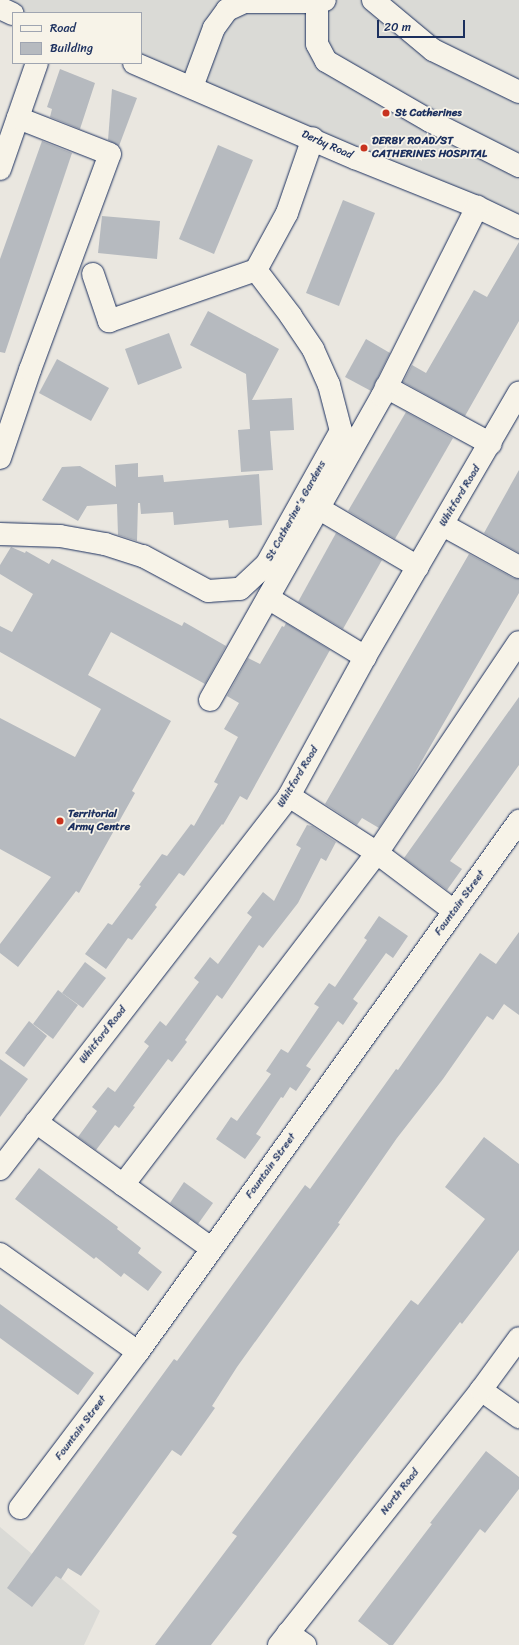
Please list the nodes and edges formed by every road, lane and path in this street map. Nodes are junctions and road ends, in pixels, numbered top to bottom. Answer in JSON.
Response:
{"nodes":[{"id":1,"x":373,"y":0,"type":"edge"},
{"id":2,"x":321,"y":1,"type":"edge"},
{"id":3,"x":0,"y":8,"type":"edge"},
{"id":4,"x":12,"y":14,"type":"edge"},
{"id":5,"x":37,"y":64,"type":"edge"},
{"id":6,"x":136,"y":64,"type":"edge"},
{"id":7,"x":192,"y":87,"type":"junction"},
{"id":8,"x":519,"y":92,"type":"edge"},
{"id":9,"x":18,"y":118,"type":"junction"},
{"id":10,"x":313,"y":138,"type":"junction"},
{"id":11,"x":519,"y":166,"type":"edge"},
{"id":12,"x":0,"y":169,"type":"edge"},
{"id":13,"x":477,"y":207,"type":"junction"},
{"id":14,"x":519,"y":227,"type":"edge"},
{"id":15,"x":256,"y":270,"type":"junction"},
{"id":16,"x":93,"y":274,"type":"dead end"},
{"id":17,"x":386,"y":387,"type":"junction"},
{"id":18,"x":519,"y":392,"type":"edge"},
{"id":19,"x":491,"y":444,"type":"junction"},
{"id":20,"x":0,"y":458,"type":"edge"},
{"id":21,"x":318,"y":508,"type":"junction"},
{"id":22,"x":443,"y":525,"type":"junction"},
{"id":23,"x":0,"y":534,"type":"edge"},
{"id":24,"x":418,"y":567,"type":"junction"},
{"id":25,"x":519,"y":567,"type":"edge"},
{"id":26,"x":268,"y":598,"type":"junction"},
{"id":27,"x":519,"y":642,"type":"edge"},
{"id":28,"x":365,"y":657,"type":"junction"},
{"id":29,"x":210,"y":700,"type":"dead end"},
{"id":30,"x":288,"y":796,"type":"junction"},
{"id":31,"x":519,"y":821,"type":"edge"},
{"id":32,"x":377,"y":853,"type":"junction"},
{"id":33,"x":454,"y":911,"type":"junction"},
{"id":34,"x":36,"y":1122,"type":"junction"},
{"id":35,"x":0,"y":1169,"type":"edge"},
{"id":36,"x":123,"y":1185,"type":"junction"},
{"id":37,"x":212,"y":1249,"type":"junction"},
{"id":38,"x":0,"y":1254,"type":"edge"},
{"id":39,"x":519,"y":1338,"type":"edge"},
{"id":40,"x":138,"y":1352,"type":"junction"},
{"id":41,"x":481,"y":1390,"type":"junction"},
{"id":42,"x":519,"y":1417,"type":"edge"},
{"id":43,"x":20,"y":1508,"type":"dead end"},
{"id":44,"x":291,"y":1641,"type":"edge"}],
"edges":[{"from":1,"to":8,"type":"street"},
{"from":2,"to":7,"type":"street"},
{"from":2,"to":11,"type":"street"},
{"from":3,"to":4,"type":"street"},
{"from":5,"to":9,"type":"street"},
{"from":6,"to":7,"type":"street","name":"Derby Road"},
{"from":7,"to":10,"type":"street","name":"Derby Road"},
{"from":9,"to":12,"type":"street"},
{"from":9,"to":20,"type":"street"},
{"from":10,"to":13,"type":"street","name":"Derby Road"},
{"from":10,"to":15,"type":"street"},
{"from":13,"to":14,"type":"street","name":"Derby Road"},
{"from":13,"to":17,"type":"street"},
{"from":15,"to":16,"type":"street"},
{"from":15,"to":23,"type":"street","name":"St Catherine's Gardens"},
{"from":17,"to":19,"type":"street"},
{"from":17,"to":21,"type":"street"},
{"from":18,"to":19,"type":"street","name":"Whitford Road"},
{"from":19,"to":22,"type":"street","name":"Whitford Road"},
{"from":21,"to":24,"type":"street"},
{"from":21,"to":26,"type":"street"},
{"from":22,"to":24,"type":"street","name":"Whitford Road"},
{"from":22,"to":25,"type":"street"},
{"from":24,"to":28,"type":"street","name":"Whitford Road"},
{"from":26,"to":28,"type":"street"},
{"from":26,"to":29,"type":"street"},
{"from":27,"to":32,"type":"street"},
{"from":28,"to":30,"type":"street","name":"Whitford Road"},
{"from":30,"to":32,"type":"street"},
{"from":30,"to":34,"type":"street","name":"Whitford Road"},
{"from":31,"to":33,"type":"street","name":"Fountain Street"},
{"from":32,"to":33,"type":"street"},
{"from":32,"to":36,"type":"street"},
{"from":33,"to":37,"type":"street","name":"Fountain Street"},
{"from":34,"to":35,"type":"street","name":"Whitford Road"},
{"from":34,"to":36,"type":"street"},
{"from":36,"to":37,"type":"street"},
{"from":37,"to":40,"type":"street","name":"Fountain Street"},
{"from":38,"to":40,"type":"street"},
{"from":39,"to":41,"type":"street","name":"North Road"},
{"from":40,"to":43,"type":"street","name":"Fountain Street"},
{"from":41,"to":42,"type":"street"},
{"from":41,"to":44,"type":"street","name":"North Road"}]}
